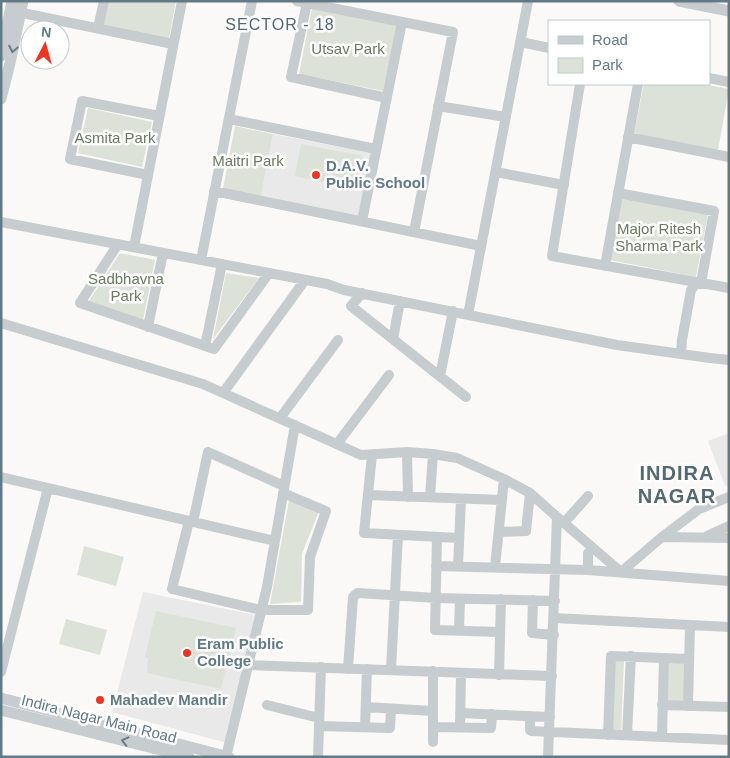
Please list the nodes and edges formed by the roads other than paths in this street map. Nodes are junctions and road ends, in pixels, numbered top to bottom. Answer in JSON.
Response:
{"nodes":[{"id":1,"x":104,"y":1,"type":"edge"},
{"id":2,"x":182,"y":1,"type":"edge"},
{"id":3,"x":252,"y":1,"type":"edge"},
{"id":4,"x":528,"y":1,"type":"edge"},
{"id":5,"x":679,"y":1,"type":"edge"},
{"id":6,"x":302,"y":2,"type":"edge"},
{"id":7,"x":16,"y":6,"type":"edge"},
{"id":8,"x":729,"y":11,"type":"edge"},
{"id":9,"x":402,"y":22,"type":"junction"},
{"id":10,"x":9,"y":24,"type":"edge"},
{"id":11,"x":98,"y":28,"type":"junction"},
{"id":12,"x":521,"y":42,"type":"junction"},
{"id":13,"x":173,"y":44,"type":"junction"},
{"id":14,"x":548,"y":48,"type":"edge"},
{"id":15,"x":1,"y":56,"type":"edge"},
{"id":16,"x":710,"y":78,"type":"edge"},
{"id":17,"x":729,"y":82,"type":"edge"},
{"id":18,"x":580,"y":85,"type":"edge"},
{"id":19,"x":638,"y":85,"type":"edge"},
{"id":20,"x":387,"y":98,"type":"junction"},
{"id":21,"x":1,"y":99,"type":"edge"},
{"id":22,"x":438,"y":106,"type":"junction"},
{"id":23,"x":159,"y":116,"type":"junction"},
{"id":24,"x":506,"y":117,"type":"junction"},
{"id":25,"x":229,"y":119,"type":"junction"},
{"id":26,"x":628,"y":137,"type":"junction"},
{"id":27,"x":376,"y":149,"type":"junction"},
{"id":28,"x":729,"y":157,"type":"edge"},
{"id":29,"x":496,"y":172,"type":"junction"},
{"id":30,"x":148,"y":175,"type":"junction"},
{"id":31,"x":564,"y":185,"type":"junction"},
{"id":32,"x":214,"y":191,"type":"junction"},
{"id":33,"x":618,"y":192,"type":"junction"},
{"id":34,"x":362,"y":221,"type":"junction"},
{"id":35,"x":1,"y":222,"type":"edge"},
{"id":36,"x":414,"y":232,"type":"junction"},
{"id":37,"x":118,"y":244,"type":"junction"},
{"id":38,"x":482,"y":246,"type":"junction"},
{"id":39,"x":134,"y":247,"type":"junction"},
{"id":40,"x":163,"y":253,"type":"junction"},
{"id":41,"x":200,"y":260,"type":"junction"},
{"id":42,"x":222,"y":264,"type":"junction"},
{"id":43,"x":605,"y":266,"type":"junction"},
{"id":44,"x":269,"y":273,"type":"junction"},
{"id":45,"x":305,"y":280,"type":"junction"},
{"id":46,"x":701,"y":283,"type":"junction"},
{"id":47,"x":729,"y":288,"type":"edge"},
{"id":48,"x":362,"y":293,"type":"junction"},
{"id":49,"x":400,"y":301,"type":"junction"},
{"id":50,"x":453,"y":312,"type":"junction"},
{"id":51,"x":468,"y":315,"type":"junction"},
{"id":52,"x":1,"y":323,"type":"edge"},
{"id":53,"x":148,"y":327,"type":"junction"},
{"id":54,"x":393,"y":339,"type":"junction"},
{"id":55,"x":338,"y":340,"type":"dead end"},
{"id":56,"x":205,"y":346,"type":"junction"},
{"id":57,"x":681,"y":354,"type":"junction"},
{"id":58,"x":729,"y":360,"type":"edge"},
{"id":59,"x":389,"y":375,"type":"dead end"},
{"id":60,"x":440,"y":376,"type":"junction"},
{"id":61,"x":223,"y":393,"type":"junction"},
{"id":62,"x":466,"y":397,"type":"dead end"},
{"id":63,"x":280,"y":418,"type":"junction"},
{"id":64,"x":295,"y":425,"type":"junction"},
{"id":65,"x":338,"y":444,"type":"junction"},
{"id":66,"x":407,"y":452,"type":"junction"},
{"id":67,"x":433,"y":454,"type":"junction"},
{"id":68,"x":372,"y":455,"type":"junction"},
{"id":69,"x":1,"y":477,"type":"edge"},
{"id":70,"x":504,"y":479,"type":"junction"},
{"id":71,"x":48,"y":488,"type":"junction"},
{"id":72,"x":284,"y":490,"type":"junction"},
{"id":73,"x":530,"y":493,"type":"junction"},
{"id":74,"x":368,"y":495,"type":"junction"},
{"id":75,"x":588,"y":496,"type":"dead end"},
{"id":76,"x":408,"y":497,"type":"junction"},
{"id":77,"x":729,"y":497,"type":"edge"},
{"id":78,"x":430,"y":498,"type":"junction"},
{"id":79,"x":461,"y":499,"type":"junction"},
{"id":80,"x":502,"y":500,"type":"junction"},
{"id":81,"x":560,"y":520,"type":"junction"},
{"id":82,"x":191,"y":521,"type":"junction"},
{"id":83,"x":729,"y":526,"type":"edge"},
{"id":84,"x":499,"y":532,"type":"junction"},
{"id":85,"x":398,"y":535,"type":"junction"},
{"id":86,"x":437,"y":537,"type":"junction"},
{"id":87,"x":662,"y":537,"type":"junction"},
{"id":88,"x":706,"y":537,"type":"junction"},
{"id":89,"x":459,"y":538,"type":"junction"},
{"id":90,"x":729,"y":538,"type":"edge"},
{"id":91,"x":275,"y":541,"type":"junction"},
{"id":92,"x":588,"y":553,"type":"dead end"},
{"id":93,"x":436,"y":566,"type":"junction"},
{"id":94,"x":458,"y":566,"type":"junction"},
{"id":95,"x":495,"y":567,"type":"junction"},
{"id":96,"x":556,"y":568,"type":"junction"},
{"id":97,"x":588,"y":570,"type":"junction"},
{"id":98,"x":621,"y":572,"type":"junction"},
{"id":99,"x":729,"y":581,"type":"edge"},
{"id":100,"x":395,"y":596,"type":"junction"},
{"id":101,"x":436,"y":598,"type":"junction"},
{"id":102,"x":460,"y":599,"type":"junction"},
{"id":103,"x":501,"y":599,"type":"junction"},
{"id":104,"x":533,"y":600,"type":"junction"},
{"id":105,"x":555,"y":601,"type":"junction"},
{"id":106,"x":261,"y":610,"type":"junction"},
{"id":107,"x":554,"y":618,"type":"junction"},
{"id":108,"x":690,"y":625,"type":"junction"},
{"id":109,"x":729,"y":627,"type":"edge"},
{"id":110,"x":459,"y":630,"type":"junction"},
{"id":111,"x":500,"y":632,"type":"junction"},
{"id":112,"x":554,"y":635,"type":"junction"},
{"id":113,"x":631,"y":656,"type":"junction"},
{"id":114,"x":664,"y":658,"type":"junction"},
{"id":115,"x":689,"y":659,"type":"junction"},
{"id":116,"x":248,"y":665,"type":"junction"},
{"id":117,"x":321,"y":668,"type":"junction"},
{"id":118,"x":348,"y":669,"type":"junction"},
{"id":119,"x":367,"y":669,"type":"junction"},
{"id":120,"x":391,"y":670,"type":"junction"},
{"id":121,"x":1,"y":672,"type":"edge"},
{"id":122,"x":434,"y":672,"type":"junction"},
{"id":123,"x":461,"y":673,"type":"junction"},
{"id":124,"x":499,"y":675,"type":"junction"},
{"id":125,"x":552,"y":676,"type":"junction"},
{"id":126,"x":1,"y":698,"type":"edge"},
{"id":127,"x":267,"y":705,"type":"dead end"},
{"id":128,"x":662,"y":705,"type":"junction"},
{"id":129,"x":688,"y":706,"type":"junction"},
{"id":130,"x":366,"y":707,"type":"junction"},
{"id":131,"x":729,"y":707,"type":"edge"},
{"id":132,"x":391,"y":709,"type":"junction"},
{"id":133,"x":1,"y":710,"type":"edge"},
{"id":134,"x":433,"y":711,"type":"junction"},
{"id":135,"x":460,"y":713,"type":"junction"},
{"id":136,"x":492,"y":714,"type":"junction"},
{"id":137,"x":530,"y":716,"type":"junction"},
{"id":138,"x":550,"y":717,"type":"junction"},
{"id":139,"x":319,"y":722,"type":"junction"},
{"id":140,"x":433,"y":726,"type":"junction"},
{"id":141,"x":365,"y":727,"type":"junction"},
{"id":142,"x":460,"y":727,"type":"junction"},
{"id":143,"x":549,"y":732,"type":"junction"},
{"id":144,"x":608,"y":735,"type":"junction"},
{"id":145,"x":627,"y":735,"type":"junction"},
{"id":146,"x":662,"y":737,"type":"junction"},
{"id":147,"x":729,"y":740,"type":"edge"},
{"id":148,"x":433,"y":742,"type":"dead end"},
{"id":149,"x":152,"y":752,"type":"edge"},
{"id":150,"x":227,"y":756,"type":"edge"},
{"id":151,"x":189,"y":757,"type":"edge"},
{"id":152,"x":318,"y":757,"type":"edge"},
{"id":153,"x":548,"y":757,"type":"edge"}],
"edges":[{"from":1,"to":11,"type":"street"},
{"from":2,"to":13,"type":"street"},
{"from":3,"to":25,"type":"street"},
{"from":4,"to":12,"type":"street"},
{"from":5,"to":8,"type":"street"},
{"from":6,"to":9,"type":"street"},
{"from":6,"to":20,"type":"street"},
{"from":7,"to":10,"type":"street"},
{"from":7,"to":11,"type":"street"},
{"from":9,"to":20,"type":"street"},
{"from":9,"to":22,"type":"street"},
{"from":10,"to":15,"type":"street"},
{"from":10,"to":21,"type":"street","one_way":true},
{"from":11,"to":13,"type":"street"},
{"from":12,"to":14,"type":"street"},
{"from":12,"to":24,"type":"street"},
{"from":13,"to":23,"type":"street"},
{"from":16,"to":17,"type":"street"},
{"from":18,"to":31,"type":"street"},
{"from":19,"to":26,"type":"street"},
{"from":20,"to":27,"type":"street"},
{"from":22,"to":24,"type":"street"},
{"from":22,"to":36,"type":"street"},
{"from":23,"to":30,"type":"street"},
{"from":23,"to":30,"type":"street"},
{"from":24,"to":29,"type":"street"},
{"from":25,"to":27,"type":"street"},
{"from":25,"to":32,"type":"street"},
{"from":26,"to":28,"type":"street"},
{"from":26,"to":33,"type":"street"},
{"from":27,"to":34,"type":"street"},
{"from":29,"to":31,"type":"street"},
{"from":29,"to":38,"type":"street"},
{"from":30,"to":39,"type":"street"},
{"from":31,"to":43,"type":"street"},
{"from":32,"to":34,"type":"street"},
{"from":32,"to":41,"type":"street"},
{"from":33,"to":43,"type":"street"},
{"from":33,"to":46,"type":"street"},
{"from":34,"to":36,"type":"street"},
{"from":35,"to":37,"type":"street"},
{"from":36,"to":38,"type":"street"},
{"from":37,"to":39,"type":"street"},
{"from":37,"to":53,"type":"street"},
{"from":38,"to":51,"type":"street"},
{"from":39,"to":40,"type":"street"},
{"from":40,"to":41,"type":"street"},
{"from":40,"to":53,"type":"street"},
{"from":41,"to":42,"type":"street"},
{"from":42,"to":44,"type":"street"},
{"from":42,"to":56,"type":"street"},
{"from":43,"to":46,"type":"street"},
{"from":44,"to":45,"type":"street"},
{"from":44,"to":56,"type":"street"},
{"from":45,"to":48,"type":"street"},
{"from":45,"to":61,"type":"street"},
{"from":46,"to":47,"type":"street"},
{"from":46,"to":57,"type":"street"},
{"from":48,"to":49,"type":"street"},
{"from":48,"to":54,"type":"street"},
{"from":49,"to":50,"type":"street"},
{"from":49,"to":54,"type":"street"},
{"from":50,"to":51,"type":"street"},
{"from":50,"to":60,"type":"street"},
{"from":51,"to":57,"type":"street"},
{"from":52,"to":61,"type":"street"},
{"from":53,"to":56,"type":"street"},
{"from":54,"to":60,"type":"street"},
{"from":55,"to":63,"type":"street"},
{"from":57,"to":58,"type":"street"},
{"from":59,"to":65,"type":"street"},
{"from":60,"to":62,"type":"street"},
{"from":61,"to":63,"type":"street"},
{"from":63,"to":64,"type":"street"},
{"from":64,"to":65,"type":"street"},
{"from":64,"to":72,"type":"street"},
{"from":65,"to":68,"type":"street"},
{"from":66,"to":67,"type":"street"},
{"from":66,"to":68,"type":"street"},
{"from":66,"to":76,"type":"street"},
{"from":67,"to":70,"type":"street"},
{"from":67,"to":78,"type":"street"},
{"from":68,"to":74,"type":"street"},
{"from":69,"to":71,"type":"street"},
{"from":70,"to":73,"type":"street"},
{"from":70,"to":80,"type":"street"},
{"from":71,"to":82,"type":"street"},
{"from":71,"to":121,"type":"street"},
{"from":72,"to":82,"type":"street"},
{"from":72,"to":91,"type":"street"},
{"from":72,"to":106,"type":"street"},
{"from":73,"to":81,"type":"street"},
{"from":73,"to":84,"type":"street"},
{"from":74,"to":76,"type":"street"},
{"from":74,"to":85,"type":"street"},
{"from":75,"to":81,"type":"street"},
{"from":76,"to":78,"type":"street"},
{"from":77,"to":87,"type":"street"},
{"from":78,"to":79,"type":"street"},
{"from":79,"to":80,"type":"street"},
{"from":79,"to":89,"type":"street"},
{"from":80,"to":84,"type":"street"},
{"from":81,"to":96,"type":"street"},
{"from":81,"to":98,"type":"street"},
{"from":82,"to":91,"type":"street"},
{"from":82,"to":106,"type":"street"},
{"from":83,"to":88,"type":"street"},
{"from":84,"to":95,"type":"street"},
{"from":85,"to":86,"type":"street"},
{"from":85,"to":100,"type":"street"},
{"from":86,"to":89,"type":"street"},
{"from":86,"to":93,"type":"street"},
{"from":87,"to":88,"type":"street"},
{"from":87,"to":98,"type":"street"},
{"from":88,"to":90,"type":"street"},
{"from":89,"to":94,"type":"street"},
{"from":91,"to":106,"type":"street"},
{"from":92,"to":97,"type":"street"},
{"from":93,"to":94,"type":"street"},
{"from":93,"to":101,"type":"street"},
{"from":94,"to":95,"type":"street"},
{"from":95,"to":96,"type":"street"},
{"from":96,"to":97,"type":"street"},
{"from":96,"to":105,"type":"street"},
{"from":97,"to":98,"type":"street"},
{"from":98,"to":99,"type":"street"},
{"from":100,"to":101,"type":"street"},
{"from":100,"to":118,"type":"street"},
{"from":100,"to":120,"type":"street"},
{"from":101,"to":102,"type":"street"},
{"from":101,"to":110,"type":"street"},
{"from":102,"to":103,"type":"street"},
{"from":102,"to":110,"type":"street"},
{"from":103,"to":104,"type":"street"},
{"from":103,"to":111,"type":"street"},
{"from":104,"to":105,"type":"street"},
{"from":104,"to":112,"type":"street"},
{"from":105,"to":107,"type":"street"},
{"from":106,"to":116,"type":"street"},
{"from":107,"to":108,"type":"street"},
{"from":107,"to":112,"type":"street"},
{"from":108,"to":109,"type":"street"},
{"from":108,"to":115,"type":"street"},
{"from":110,"to":111,"type":"street"},
{"from":111,"to":124,"type":"street"},
{"from":112,"to":125,"type":"street"},
{"from":113,"to":114,"type":"street"},
{"from":113,"to":144,"type":"street"},
{"from":113,"to":145,"type":"street"},
{"from":114,"to":115,"type":"street"},
{"from":114,"to":128,"type":"street"},
{"from":115,"to":129,"type":"street"},
{"from":116,"to":117,"type":"street"},
{"from":116,"to":150,"type":"street"},
{"from":117,"to":118,"type":"street"},
{"from":117,"to":139,"type":"street"},
{"from":118,"to":119,"type":"street"},
{"from":119,"to":120,"type":"street"},
{"from":119,"to":130,"type":"street"},
{"from":120,"to":122,"type":"street"},
{"from":122,"to":123,"type":"street"},
{"from":122,"to":134,"type":"street"},
{"from":123,"to":124,"type":"street"},
{"from":123,"to":135,"type":"street"},
{"from":124,"to":125,"type":"street"},
{"from":125,"to":138,"type":"street"},
{"from":126,"to":150,"type":"street","name":"Indira Nagar Main Road"},
{"from":127,"to":139,"type":"street"},
{"from":128,"to":129,"type":"street"},
{"from":128,"to":146,"type":"street"},
{"from":129,"to":131,"type":"street"},
{"from":130,"to":132,"type":"street"},
{"from":130,"to":141,"type":"street"},
{"from":132,"to":134,"type":"street"},
{"from":132,"to":141,"type":"street"},
{"from":149,"to":133,"type":"street","name":"Indira Nagar Main Road","one_way":true},
{"from":134,"to":140,"type":"street"},
{"from":135,"to":136,"type":"street"},
{"from":135,"to":142,"type":"street"},
{"from":136,"to":137,"type":"street"},
{"from":136,"to":142,"type":"street"},
{"from":137,"to":138,"type":"street"},
{"from":137,"to":143,"type":"street"},
{"from":138,"to":143,"type":"street"},
{"from":139,"to":141,"type":"street"},
{"from":139,"to":152,"type":"street"},
{"from":140,"to":142,"type":"street"},
{"from":140,"to":148,"type":"street"},
{"from":143,"to":144,"type":"street"},
{"from":143,"to":153,"type":"street"},
{"from":144,"to":145,"type":"street"},
{"from":145,"to":146,"type":"street"},
{"from":146,"to":147,"type":"street"},
{"from":149,"to":151,"type":"street","name":"Indira Nagar Main Road"}]}
